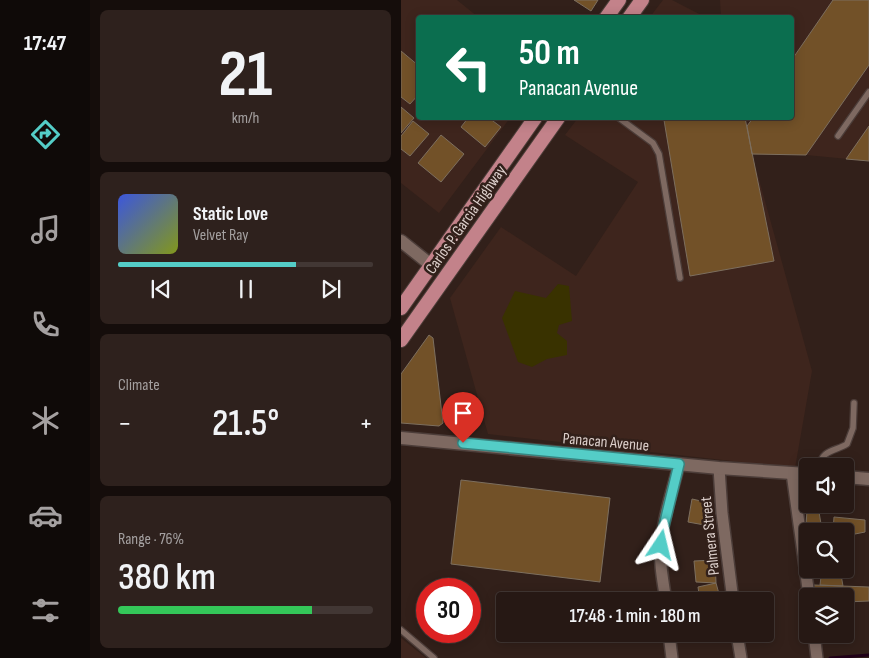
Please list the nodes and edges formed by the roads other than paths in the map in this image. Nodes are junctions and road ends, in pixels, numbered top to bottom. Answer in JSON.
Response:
{"nodes":[{"id":1,"x":619,"y":0,"type":"edge"},
{"id":2,"x":642,"y":0,"type":"edge"},
{"id":3,"x":609,"y":15,"type":"edge"},
{"id":4,"x":631,"y":15,"type":"edge"},
{"id":5,"x":869,"y":92,"type":"edge"},
{"id":6,"x":534,"y":120,"type":"edge"},
{"id":7,"x":558,"y":120,"type":"edge"},
{"id":8,"x":622,"y":120,"type":"edge"},
{"id":9,"x":838,"y":136,"type":"dead end"},
{"id":10,"x":487,"y":187,"type":"junction"},
{"id":11,"x":501,"y":198,"type":"junction"},
{"id":12,"x":401,"y":241,"type":"edge"},
{"id":13,"x":431,"y":265,"type":"junction"},
{"id":14,"x":680,"y":278,"type":"dead end"},
{"id":15,"x":401,"y":308,"type":"edge"},
{"id":16,"x":401,"y":340,"type":"edge"},
{"id":17,"x":854,"y":403,"type":"dead end"},
{"id":18,"x":401,"y":438,"type":"edge"},
{"id":19,"x":822,"y":458,"type":"edge"},
{"id":20,"x":679,"y":464,"type":"junction"},
{"id":21,"x":719,"y":468,"type":"junction"},
{"id":22,"x":792,"y":473,"type":"junction"},
{"id":23,"x":799,"y":473,"type":"edge"},
{"id":24,"x":854,"y":478,"type":"edge"},
{"id":25,"x":869,"y":479,"type":"edge"},
{"id":26,"x":808,"y":588,"type":"edge"},
{"id":27,"x":665,"y":592,"type":"edge"},
{"id":28,"x":732,"y":592,"type":"edge"},
{"id":29,"x":401,"y":630,"type":"edge"},
{"id":30,"x":670,"y":642,"type":"edge"},
{"id":31,"x":738,"y":642,"type":"edge"},
{"id":32,"x":815,"y":643,"type":"edge"},
{"id":33,"x":434,"y":658,"type":"edge"},
{"id":34,"x":672,"y":658,"type":"edge"},
{"id":35,"x":741,"y":658,"type":"edge"},
{"id":36,"x":817,"y":658,"type":"edge"}],
"edges":[{"from":1,"to":3,"type":"highway"},
{"from":2,"to":4,"type":"highway"},
{"from":5,"to":9,"type":"lane"},
{"from":6,"to":10,"type":"highway","name":"Carlos P. Garcia Highway"},
{"from":7,"to":11,"type":"highway","name":"Carlos P. Garcia Highway"},
{"from":8,"to":14,"type":"lane"},
{"from":10,"to":11,"type":"highway"},
{"from":10,"to":13,"type":"highway","name":"Carlos P. Garcia Highway"},
{"from":11,"to":16,"type":"highway","name":"Carlos P. Garcia Highway"},
{"from":12,"to":13,"type":"street"},
{"from":13,"to":15,"type":"highway","name":"Carlos P. Garcia Highway"},
{"from":17,"to":19,"type":"lane"},
{"from":18,"to":20,"type":"street","name":"Panacan Avenue"},
{"from":20,"to":21,"type":"street","name":"Panacan Avenue"},
{"from":20,"to":27,"type":"street"},
{"from":21,"to":22,"type":"street","name":"Panacan Avenue"},
{"from":21,"to":28,"type":"street","name":"Palmera Street"},
{"from":22,"to":23,"type":"street","name":"Panacan Avenue"},
{"from":22,"to":26,"type":"street"},
{"from":24,"to":25,"type":"street"},
{"from":29,"to":33,"type":"lane"},
{"from":30,"to":34,"type":"street"},
{"from":31,"to":35,"type":"street"},
{"from":32,"to":36,"type":"street"}]}
